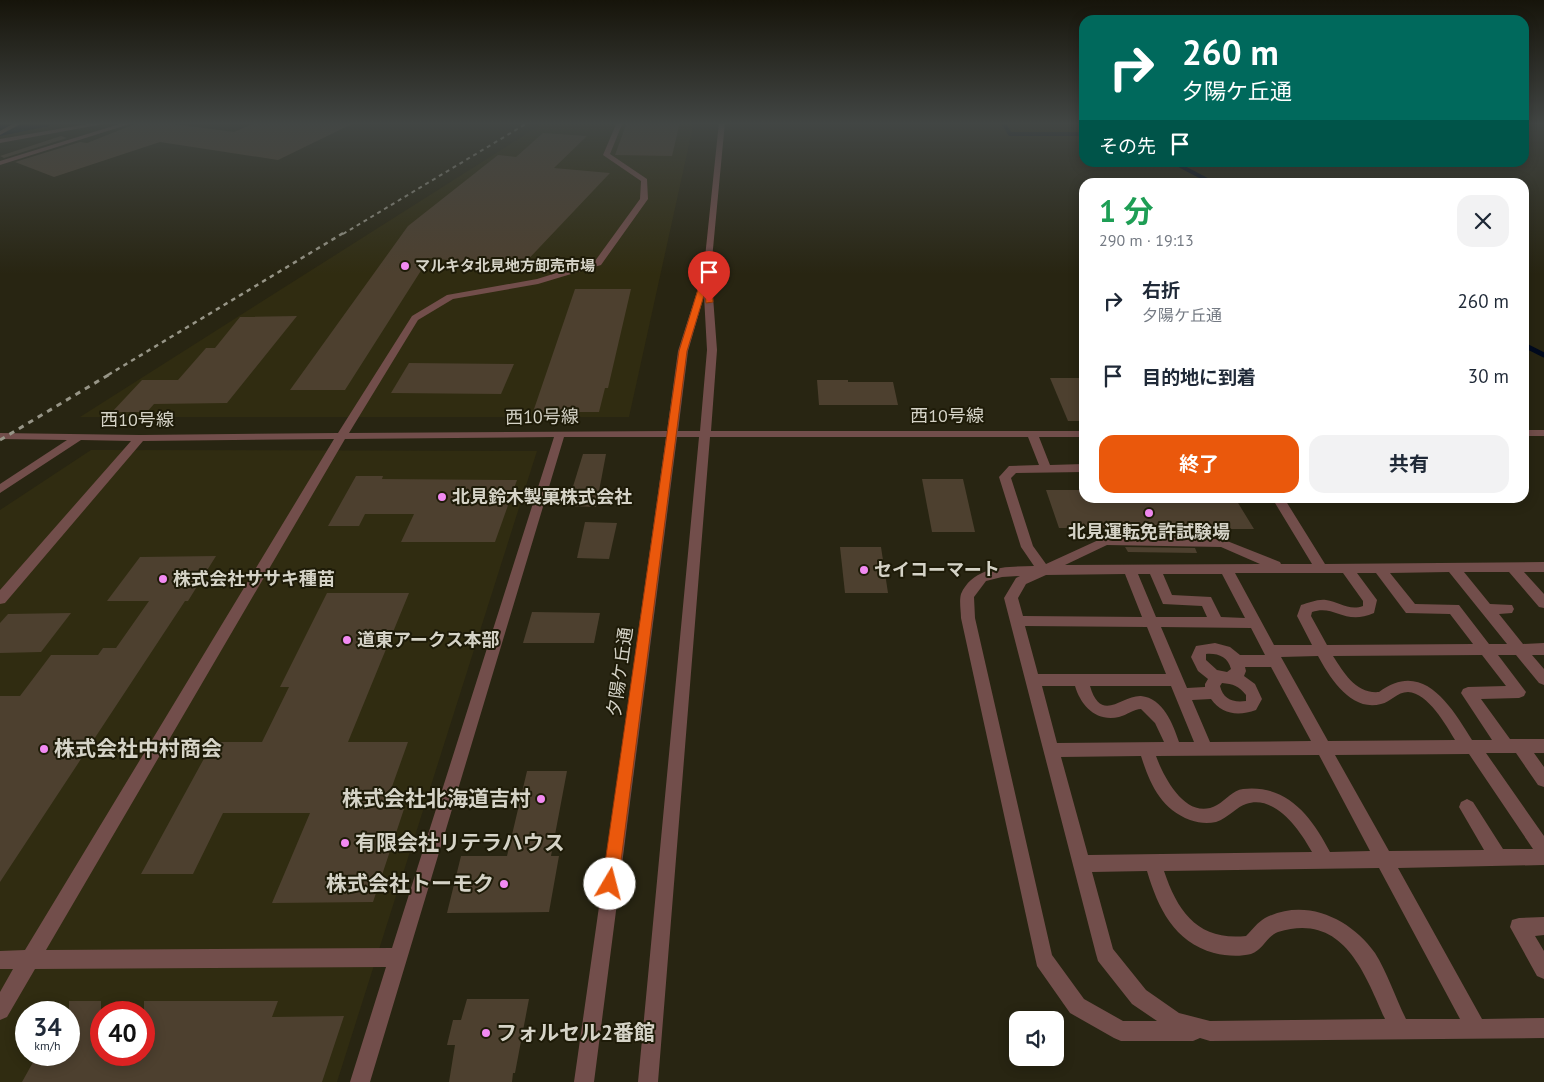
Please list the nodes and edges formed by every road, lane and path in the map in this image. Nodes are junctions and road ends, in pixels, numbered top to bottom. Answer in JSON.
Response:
{"nodes":[{"id":1,"x":633,"y":172,"type":"edge"},
{"id":2,"x":717,"y":172,"type":"edge"},
{"id":3,"x":708,"y":270,"type":"junction"},
{"id":4,"x":1544,"y":433,"type":"edge"},
{"id":5,"x":560,"y":434,"type":"junction"},
{"id":6,"x":671,"y":434,"type":"junction"},
{"id":7,"x":705,"y":434,"type":"junction"},
{"id":8,"x":1032,"y":434,"type":"junction"},
{"id":9,"x":1079,"y":434,"type":"edge"},
{"id":10,"x":1529,"y":434,"type":"edge"},
{"id":11,"x":0,"y":436,"type":"edge"},
{"id":12,"x":79,"y":437,"type":"junction"},
{"id":13,"x":341,"y":437,"type":"junction"},
{"id":14,"x":140,"y":438,"type":"junction"},
{"id":15,"x":1079,"y":468,"type":"edge"},
{"id":16,"x":1046,"y":469,"type":"junction"},
{"id":17,"x":0,"y":489,"type":"edge"},
{"id":18,"x":1281,"y":503,"type":"edge"},
{"id":19,"x":1320,"y":567,"type":"junction"},
{"id":20,"x":1346,"y":567,"type":"junction"},
{"id":21,"x":1379,"y":567,"type":"junction"},
{"id":22,"x":1452,"y":567,"type":"junction"},
{"id":23,"x":1512,"y":567,"type":"junction"},
{"id":24,"x":1544,"y":567,"type":"edge"},
{"id":25,"x":1225,"y":568,"type":"junction"},
{"id":26,"x":1281,"y":568,"type":"junction"},
{"id":27,"x":1129,"y":569,"type":"junction"},
{"id":28,"x":1154,"y":569,"type":"junction"},
{"id":29,"x":1044,"y":570,"type":"junction"},
{"id":30,"x":0,"y":599,"type":"edge"},
{"id":31,"x":1544,"y":603,"type":"edge"},
{"id":32,"x":1487,"y":609,"type":"junction"},
{"id":33,"x":1506,"y":609,"type":"dead end"},
{"id":34,"x":1017,"y":622,"type":"junction"},
{"id":35,"x":1152,"y":622,"type":"junction"},
{"id":36,"x":1217,"y":623,"type":"junction"},
{"id":37,"x":1255,"y":623,"type":"junction"},
{"id":38,"x":1520,"y":649,"type":"junction"},
{"id":39,"x":1544,"y":649,"type":"edge"},
{"id":40,"x":1324,"y":650,"type":"junction"},
{"id":41,"x":1486,"y":650,"type":"junction"},
{"id":42,"x":1273,"y":656,"type":"junction"},
{"id":43,"x":1238,"y":661,"type":"junction"},
{"id":44,"x":1226,"y":677,"type":"junction"},
{"id":45,"x":1544,"y":679,"type":"edge"},
{"id":46,"x":1032,"y":680,"type":"junction"},
{"id":47,"x":1081,"y":680,"type":"junction"},
{"id":48,"x":1180,"y":687,"type":"junction"},
{"id":49,"x":1213,"y":693,"type":"junction"},
{"id":50,"x":1544,"y":746,"type":"edge"},
{"id":51,"x":1471,"y":747,"type":"junction"},
{"id":52,"x":1513,"y":747,"type":"junction"},
{"id":53,"x":1205,"y":748,"type":"junction"},
{"id":54,"x":1324,"y":748,"type":"junction"},
{"id":55,"x":1146,"y":749,"type":"junction"},
{"id":56,"x":1174,"y":749,"type":"junction"},
{"id":57,"x":1050,"y":750,"type":"junction"},
{"id":58,"x":1544,"y":780,"type":"edge"},
{"id":59,"x":1467,"y":807,"type":"dead end"},
{"id":60,"x":1544,"y":850,"type":"edge"},
{"id":61,"x":1544,"y":857,"type":"edge"},
{"id":62,"x":1384,"y":858,"type":"junction"},
{"id":63,"x":1499,"y":858,"type":"junction"},
{"id":64,"x":1325,"y":860,"type":"junction"},
{"id":65,"x":1153,"y":863,"type":"junction"},
{"id":66,"x":1081,"y":864,"type":"junction"},
{"id":67,"x":1544,"y":926,"type":"edge"},
{"id":68,"x":397,"y":957,"type":"junction"},
{"id":69,"x":0,"y":960,"type":"edge"},
{"id":70,"x":30,"y":960,"type":"junction"},
{"id":71,"x":1544,"y":969,"type":"edge"},
{"id":72,"x":0,"y":1010,"type":"edge"},
{"id":73,"x":1476,"y":1028,"type":"junction"},
{"id":74,"x":1544,"y":1028,"type":"edge"},
{"id":75,"x":1400,"y":1029,"type":"junction"},
{"id":76,"x":1210,"y":1031,"type":"junction"},
{"id":77,"x":360,"y":1082,"type":"edge"},
{"id":78,"x":584,"y":1082,"type":"edge"},
{"id":79,"x":648,"y":1082,"type":"edge"}],
"edges":[{"from":1,"to":13,"type":"street"},
{"from":2,"to":3,"type":"street","name":"夕陽ケ丘通"},
{"from":3,"to":6,"type":"street","name":"夕陽ケ丘通"},
{"from":3,"to":7,"type":"street","name":"夕陽ケ丘通"},
{"from":4,"to":10,"type":"street"},
{"from":5,"to":6,"type":"street","name":"西10号線"},
{"from":5,"to":13,"type":"street","name":"西10号線"},
{"from":5,"to":68,"type":"street"},
{"from":6,"to":7,"type":"street","name":"西10号線"},
{"from":6,"to":78,"type":"street","name":"夕陽ケ丘通"},
{"from":7,"to":8,"type":"street","name":"西10号線"},
{"from":7,"to":79,"type":"street","name":"夕陽ケ丘通"},
{"from":8,"to":9,"type":"street","name":"西10号線"},
{"from":8,"to":16,"type":"street"},
{"from":11,"to":12,"type":"street","name":"西10号線"},
{"from":12,"to":14,"type":"street","name":"西10号線"},
{"from":12,"to":17,"type":"street"},
{"from":13,"to":14,"type":"street","name":"西10号線"},
{"from":13,"to":70,"type":"street"},
{"from":14,"to":30,"type":"street"},
{"from":15,"to":16,"type":"street"},
{"from":16,"to":29,"type":"street"},
{"from":18,"to":19,"type":"street"},
{"from":19,"to":20,"type":"street"},
{"from":19,"to":26,"type":"street"},
{"from":20,"to":21,"type":"street"},
{"from":20,"to":40,"type":"street"},
{"from":21,"to":22,"type":"street"},
{"from":21,"to":41,"type":"street"},
{"from":22,"to":23,"type":"street"},
{"from":22,"to":32,"type":"street"},
{"from":23,"to":24,"type":"street"},
{"from":23,"to":31,"type":"street"},
{"from":25,"to":26,"type":"street"},
{"from":25,"to":28,"type":"street"},
{"from":25,"to":37,"type":"street"},
{"from":26,"to":29,"type":"street"},
{"from":27,"to":28,"type":"street"},
{"from":27,"to":29,"type":"street"},
{"from":27,"to":35,"type":"street"},
{"from":28,"to":36,"type":"street"},
{"from":29,"to":34,"type":"street"},
{"from":29,"to":76,"type":"street"},
{"from":32,"to":33,"type":"street"},
{"from":32,"to":38,"type":"street"},
{"from":34,"to":35,"type":"street"},
{"from":34,"to":46,"type":"street"},
{"from":35,"to":36,"type":"street"},
{"from":35,"to":48,"type":"street"},
{"from":36,"to":37,"type":"street"},
{"from":37,"to":42,"type":"street"},
{"from":38,"to":39,"type":"street"},
{"from":38,"to":41,"type":"street"},
{"from":38,"to":45,"type":"street"},
{"from":40,"to":41,"type":"street"},
{"from":40,"to":42,"type":"street"},
{"from":40,"to":51,"type":"street"},
{"from":41,"to":52,"type":"street"},
{"from":42,"to":43,"type":"street"},
{"from":42,"to":54,"type":"street"},
{"from":43,"to":44,"type":"street"},
{"from":43,"to":44,"type":"street"},
{"from":44,"to":49,"type":"street"},
{"from":44,"to":49,"type":"street"},
{"from":46,"to":47,"type":"street"},
{"from":46,"to":57,"type":"street"},
{"from":47,"to":48,"type":"street"},
{"from":47,"to":56,"type":"street"},
{"from":48,"to":49,"type":"street"},
{"from":48,"to":53,"type":"street"},
{"from":50,"to":52,"type":"street"},
{"from":51,"to":52,"type":"street"},
{"from":51,"to":54,"type":"street"},
{"from":51,"to":60,"type":"street"},
{"from":52,"to":58,"type":"street"},
{"from":53,"to":54,"type":"street"},
{"from":53,"to":56,"type":"street"},
{"from":54,"to":62,"type":"street"},
{"from":55,"to":56,"type":"street"},
{"from":55,"to":57,"type":"street"},
{"from":55,"to":64,"type":"street"},
{"from":57,"to":66,"type":"street"},
{"from":59,"to":63,"type":"street"},
{"from":61,"to":63,"type":"street"},
{"from":62,"to":63,"type":"street"},
{"from":62,"to":64,"type":"street"},
{"from":62,"to":73,"type":"street"},
{"from":64,"to":65,"type":"street"},
{"from":65,"to":66,"type":"street"},
{"from":65,"to":75,"type":"street"},
{"from":66,"to":76,"type":"street"},
{"from":67,"to":71,"type":"street"},
{"from":68,"to":70,"type":"street"},
{"from":68,"to":77,"type":"street"},
{"from":69,"to":70,"type":"street"},
{"from":70,"to":72,"type":"street"},
{"from":73,"to":74,"type":"street"},
{"from":73,"to":75,"type":"street"},
{"from":75,"to":76,"type":"street"}]}
